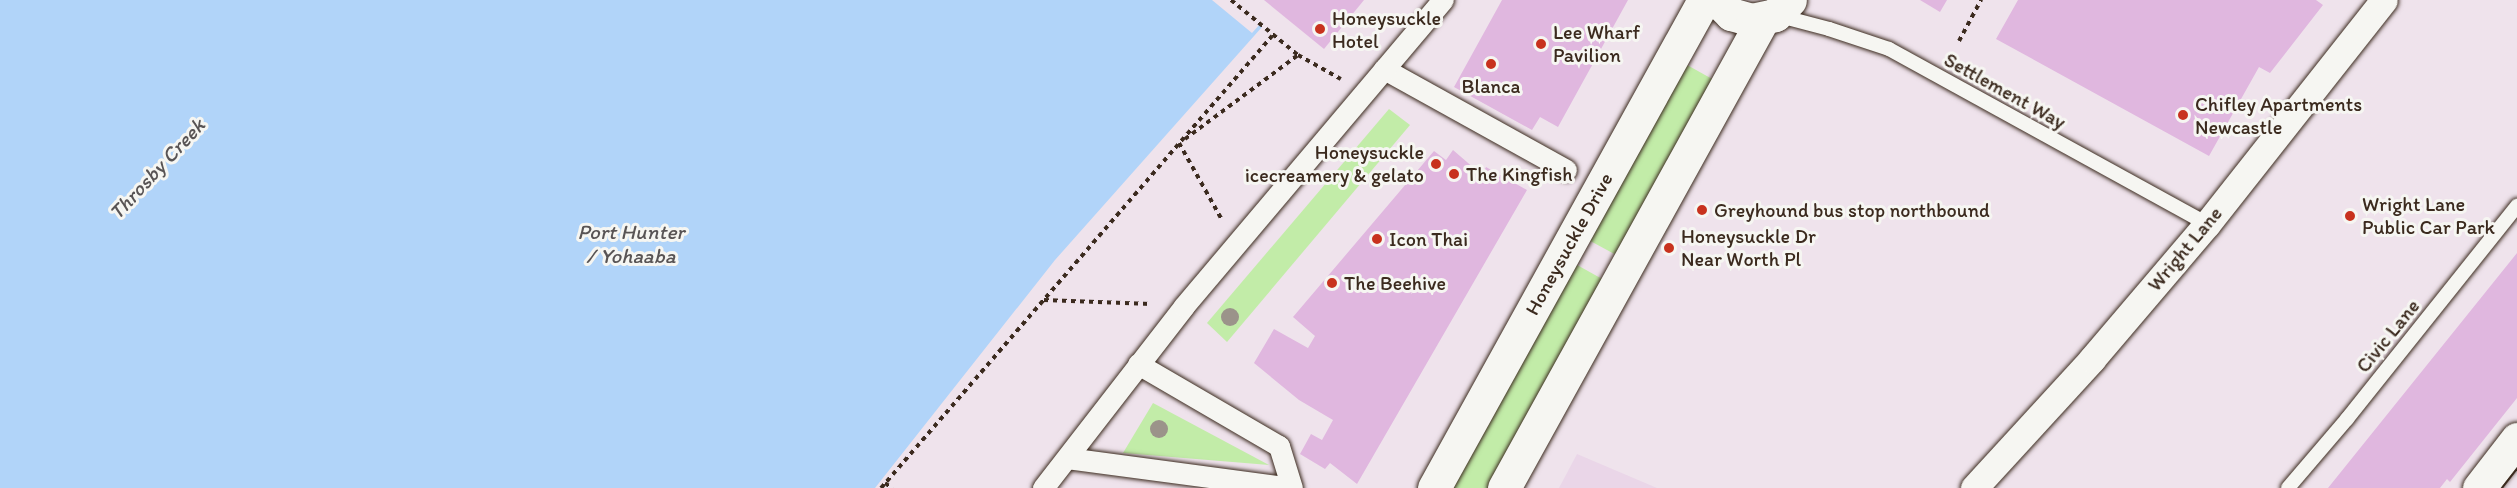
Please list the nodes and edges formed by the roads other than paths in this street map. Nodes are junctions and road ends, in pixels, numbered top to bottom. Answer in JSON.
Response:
{"nodes":[{"id":1,"x":1443,"y":0,"type":"edge"},
{"id":2,"x":1704,"y":0,"type":"edge"},
{"id":3,"x":1717,"y":0,"type":"edge"},
{"id":4,"x":2384,"y":0,"type":"edge"},
{"id":5,"x":1776,"y":11,"type":"edge"},
{"id":6,"x":1384,"y":69,"type":"junction"},
{"id":7,"x":1566,"y":170,"type":"dead end"},
{"id":8,"x":2517,"y":206,"type":"edge"},
{"id":9,"x":2207,"y":224,"type":"junction"},
{"id":10,"x":1138,"y":364,"type":"junction"},
{"id":11,"x":2517,"y":439,"type":"edge"},
{"id":12,"x":1067,"y":458,"type":"junction"},
{"id":13,"x":1043,"y":488,"type":"edge"},
{"id":14,"x":1292,"y":488,"type":"edge"},
{"id":15,"x":1434,"y":488,"type":"edge"},
{"id":16,"x":1504,"y":488,"type":"edge"},
{"id":17,"x":1974,"y":488,"type":"edge"},
{"id":18,"x":2288,"y":488,"type":"edge"},
{"id":19,"x":2479,"y":488,"type":"edge"}],
"edges":[{"from":1,"to":6,"type":"street"},
{"from":2,"to":15,"type":"main road","name":"Honeysuckle Drive"},
{"from":3,"to":5,"type":"main road"},
{"from":4,"to":9,"type":"street","name":"Wright Lane"},
{"from":5,"to":9,"type":"lane","name":"Settlement Way"},
{"from":5,"to":16,"type":"main road"},
{"from":6,"to":7,"type":"street"},
{"from":6,"to":10,"type":"street"},
{"from":8,"to":18,"type":"lane","name":"Civic Lane"},
{"from":9,"to":17,"type":"street","name":"Wright Lane"},
{"from":10,"to":12,"type":"street"},
{"from":10,"to":14,"type":"street"},
{"from":11,"to":19,"type":"main road"},
{"from":12,"to":13,"type":"street"},
{"from":12,"to":14,"type":"street"}]}
